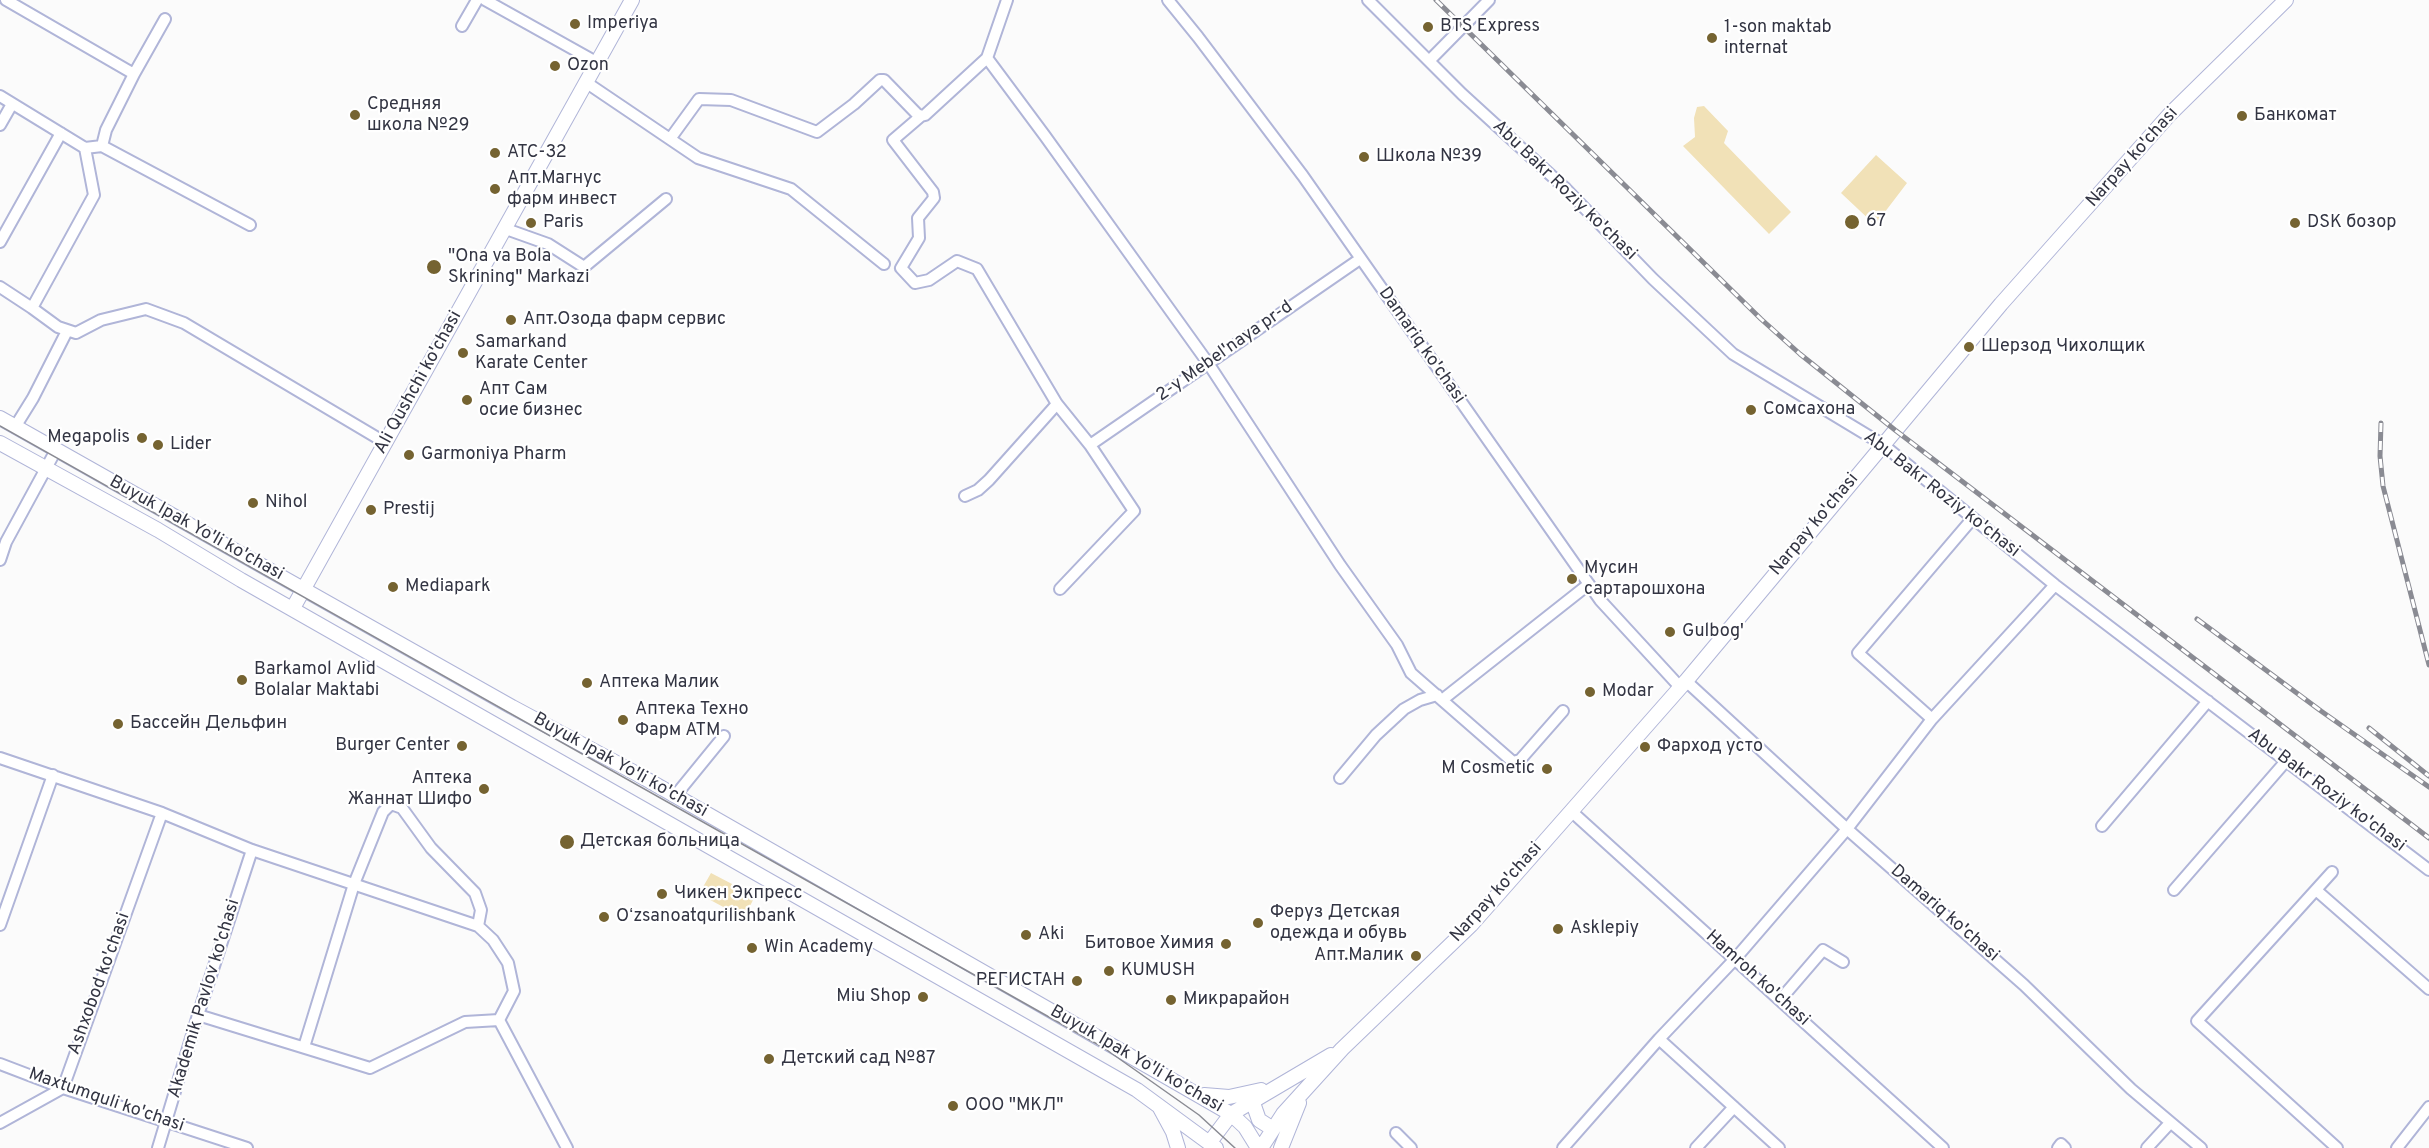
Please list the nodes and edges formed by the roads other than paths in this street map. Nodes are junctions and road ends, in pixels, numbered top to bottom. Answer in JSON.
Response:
{"nodes":[{"id":1,"x":6,"y":0,"type":"edge"},
{"id":2,"x":477,"y":0,"type":"edge"},
{"id":3,"x":485,"y":0,"type":"edge"},
{"id":4,"x":632,"y":0,"type":"edge"},
{"id":5,"x":1007,"y":0,"type":"edge"},
{"id":6,"x":1168,"y":0,"type":"edge"},
{"id":7,"x":1368,"y":0,"type":"edge"},
{"id":8,"x":1489,"y":0,"type":"edge"},
{"id":9,"x":2286,"y":0,"type":"edge"},
{"id":10,"x":165,"y":19,"type":"dead end"},
{"id":11,"x":462,"y":26,"type":"dead end"},
{"id":12,"x":987,"y":58,"type":"junction"},
{"id":13,"x":1429,"y":61,"type":"junction"},
{"id":14,"x":598,"y":63,"type":"junction"},
{"id":15,"x":134,"y":74,"type":"junction"},
{"id":16,"x":587,"y":83,"type":"junction"},
{"id":17,"x":0,"y":96,"type":"edge"},
{"id":18,"x":12,"y":104,"type":"junction"},
{"id":19,"x":921,"y":116,"type":"junction"},
{"id":20,"x":0,"y":125,"type":"edge"},
{"id":21,"x":61,"y":133,"type":"junction"},
{"id":22,"x":670,"y":139,"type":"junction"},
{"id":23,"x":102,"y":146,"type":"junction"},
{"id":24,"x":85,"y":148,"type":"junction"},
{"id":25,"x":666,"y":199,"type":"dead end"},
{"id":26,"x":250,"y":225,"type":"dead end"},
{"id":27,"x":506,"y":229,"type":"junction"},
{"id":28,"x":0,"y":242,"type":"edge"},
{"id":29,"x":1360,"y":259,"type":"junction"},
{"id":30,"x":884,"y":264,"type":"dead end"},
{"id":31,"x":0,"y":287,"type":"edge"},
{"id":32,"x":32,"y":308,"type":"junction"},
{"id":33,"x":67,"y":331,"type":"junction"},
{"id":34,"x":1208,"y":363,"type":"junction"},
{"id":35,"x":1057,"y":404,"type":"junction"},
{"id":36,"x":0,"y":418,"type":"edge"},
{"id":37,"x":15,"y":427,"type":"junction"},
{"id":38,"x":0,"y":443,"type":"edge"},
{"id":39,"x":386,"y":443,"type":"junction"},
{"id":40,"x":1882,"y":444,"type":"junction"},
{"id":41,"x":1090,"y":445,"type":"junction"},
{"id":42,"x":56,"y":450,"type":"junction"},
{"id":43,"x":46,"y":467,"type":"junction"},
{"id":44,"x":965,"y":496,"type":"dead end"},
{"id":45,"x":1973,"y":518,"type":"junction"},
{"id":46,"x":0,"y":560,"type":"edge"},
{"id":47,"x":1589,"y":584,"type":"junction"},
{"id":48,"x":2055,"y":585,"type":"junction"},
{"id":49,"x":1060,"y":589,"type":"dead end"},
{"id":50,"x":304,"y":590,"type":"junction"},
{"id":51,"x":293,"y":608,"type":"junction"},
{"id":52,"x":1683,"y":684,"type":"junction"},
{"id":53,"x":1439,"y":698,"type":"junction"},
{"id":54,"x":2208,"y":701,"type":"junction"},
{"id":55,"x":1563,"y":711,"type":"dead end"},
{"id":56,"x":1932,"y":719,"type":"junction"},
{"id":57,"x":724,"y":736,"type":"dead end"},
{"id":58,"x":0,"y":758,"type":"edge"},
{"id":59,"x":2286,"y":761,"type":"junction"},
{"id":60,"x":53,"y":775,"type":"junction"},
{"id":61,"x":1340,"y":778,"type":"dead end"},
{"id":62,"x":675,"y":796,"type":"junction"},
{"id":63,"x":1571,"y":812,"type":"junction"},
{"id":64,"x":162,"y":813,"type":"junction"},
{"id":65,"x":2102,"y":826,"type":"dead end"},
{"id":66,"x":1847,"y":829,"type":"junction"},
{"id":67,"x":252,"y":850,"type":"junction"},
{"id":68,"x":2429,"y":870,"type":"edge"},
{"id":69,"x":2332,"y":872,"type":"dead end"},
{"id":70,"x":354,"y":884,"type":"junction"},
{"id":71,"x":2174,"y":890,"type":"dead end"},
{"id":72,"x":2316,"y":890,"type":"junction"},
{"id":73,"x":0,"y":925,"type":"edge"},
{"id":74,"x":478,"y":926,"type":"junction"},
{"id":75,"x":1735,"y":958,"type":"junction"},
{"id":76,"x":1843,"y":962,"type":"dead end"},
{"id":77,"x":2429,"y":989,"type":"edge"},
{"id":78,"x":1780,"y":999,"type":"junction"},
{"id":79,"x":198,"y":1014,"type":"junction"},
{"id":80,"x":499,"y":1020,"type":"junction"},
{"id":81,"x":1659,"y":1039,"type":"junction"},
{"id":82,"x":304,"y":1047,"type":"junction"},
{"id":83,"x":1342,"y":1049,"type":"junction"},
{"id":84,"x":0,"y":1064,"type":"edge"},
{"id":85,"x":1286,"y":1081,"type":"junction"},
{"id":86,"x":63,"y":1088,"type":"junction"},
{"id":87,"x":1307,"y":1088,"type":"junction"},
{"id":88,"x":1197,"y":1094,"type":"junction"},
{"id":89,"x":1252,"y":1100,"type":"junction"},
{"id":90,"x":1159,"y":1106,"type":"junction"},
{"id":91,"x":1734,"y":1107,"type":"junction"},
{"id":92,"x":2429,"y":1107,"type":"edge"},
{"id":93,"x":1231,"y":1114,"type":"junction"},
{"id":94,"x":166,"y":1121,"type":"junction"},
{"id":95,"x":0,"y":1123,"type":"edge"},
{"id":96,"x":2170,"y":1123,"type":"junction"},
{"id":97,"x":1273,"y":1129,"type":"junction"},
{"id":98,"x":1396,"y":1133,"type":"dead end"},
{"id":99,"x":1211,"y":1146,"type":"edge"},
{"id":100,"x":158,"y":1148,"type":"edge"},
{"id":101,"x":247,"y":1148,"type":"edge"},
{"id":102,"x":567,"y":1148,"type":"edge"},
{"id":103,"x":1178,"y":1148,"type":"edge"},
{"id":104,"x":1260,"y":1148,"type":"edge"},
{"id":105,"x":1281,"y":1148,"type":"edge"},
{"id":106,"x":1411,"y":1148,"type":"edge"},
{"id":107,"x":1563,"y":1148,"type":"edge"},
{"id":108,"x":1696,"y":1148,"type":"edge"},
{"id":109,"x":1779,"y":1148,"type":"edge"},
{"id":110,"x":1942,"y":1148,"type":"edge"},
{"id":111,"x":2058,"y":1148,"type":"edge"},
{"id":112,"x":2065,"y":1148,"type":"edge"},
{"id":113,"x":2147,"y":1148,"type":"edge"},
{"id":114,"x":2201,"y":1148,"type":"edge"},
{"id":115,"x":2337,"y":1148,"type":"edge"},
{"id":116,"x":2397,"y":1148,"type":"edge"}],
"edges":[{"from":1,"to":15,"type":"street"},
{"from":2,"to":11,"type":"street"},
{"from":3,"to":14,"type":"street"},
{"from":4,"to":14,"type":"main road","name":"Ali Qushchi ko'chasi"},
{"from":5,"to":12,"type":"street"},
{"from":6,"to":29,"type":"street","name":"Damariq ko'chasi"},
{"from":7,"to":13,"type":"street","name":"Abu Bakr Roziy ko'chasi"},
{"from":8,"to":13,"type":"street"},
{"from":9,"to":40,"type":"main road","name":"Narpay ko'chasi"},
{"from":10,"to":15,"type":"street"},
{"from":12,"to":19,"type":"street"},
{"from":12,"to":34,"type":"street"},
{"from":13,"to":40,"type":"street","name":"Abu Bakr Roziy ko'chasi"},
{"from":14,"to":16,"type":"main road","name":"Ali Qushchi ko'chasi"},
{"from":15,"to":23,"type":"street"},
{"from":16,"to":22,"type":"street"},
{"from":16,"to":27,"type":"main road","name":"Ali Qushchi ko'chasi"},
{"from":17,"to":18,"type":"street"},
{"from":18,"to":20,"type":"street"},
{"from":18,"to":21,"type":"street"},
{"from":19,"to":22,"type":"street"},
{"from":19,"to":35,"type":"street"},
{"from":21,"to":24,"type":"street"},
{"from":21,"to":28,"type":"street"},
{"from":22,"to":30,"type":"street"},
{"from":23,"to":24,"type":"street"},
{"from":23,"to":26,"type":"street"},
{"from":24,"to":32,"type":"street"},
{"from":25,"to":27,"type":"street"},
{"from":27,"to":39,"type":"main road","name":"Ali Qushchi ko'chasi"},
{"from":29,"to":34,"type":"street","name":"2-y Mebel'naya pr-d"},
{"from":29,"to":47,"type":"street","name":"Damariq ko'chasi"},
{"from":31,"to":32,"type":"street"},
{"from":32,"to":33,"type":"street"},
{"from":33,"to":37,"type":"street"},
{"from":33,"to":39,"type":"street"},
{"from":34,"to":41,"type":"street","name":"2-y Mebel'naya pr-d"},
{"from":34,"to":53,"type":"street"},
{"from":35,"to":41,"type":"street"},
{"from":35,"to":44,"type":"street"},
{"from":36,"to":37,"type":"main road","name":"Buyuk Ipak Yo'li ko'chasi"},
{"from":37,"to":42,"type":"main road","name":"Buyuk Ipak Yo'li ko'chasi"},
{"from":38,"to":43,"type":"main road","name":"Buyuk Ipak Yo'li ko'chasi"},
{"from":39,"to":50,"type":"main road","name":"Ali Qushchi ko'chasi"},
{"from":40,"to":45,"type":"street","name":"Abu Bakr Roziy ko'chasi"},
{"from":40,"to":52,"type":"main road","name":"Narpay ko'chasi"},
{"from":41,"to":49,"type":"street"},
{"from":42,"to":43,"type":"street"},
{"from":42,"to":50,"type":"main road","name":"Buyuk Ipak Yo'li ko'chasi"},
{"from":43,"to":46,"type":"street"},
{"from":43,"to":51,"type":"main road","name":"Buyuk Ipak Yo'li ko'chasi"},
{"from":45,"to":48,"type":"street","name":"Abu Bakr Roziy ko'chasi"},
{"from":45,"to":56,"type":"street"},
{"from":47,"to":52,"type":"street","name":"Damariq ko'chasi"},
{"from":47,"to":53,"type":"street"},
{"from":48,"to":54,"type":"street","name":"Abu Bakr Roziy ko'chasi"},
{"from":48,"to":56,"type":"street"},
{"from":50,"to":51,"type":"main road","name":"Ali Qushchi ko'chasi"},
{"from":50,"to":62,"type":"main road","name":"Buyuk Ipak Yo'li ko'chasi"},
{"from":51,"to":90,"type":"main road","name":"Buyuk Ipak Yo'li ko'chasi"},
{"from":52,"to":63,"type":"main road","name":"Narpay ko'chasi"},
{"from":52,"to":66,"type":"street","name":"Damariq ko'chasi"},
{"from":53,"to":55,"type":"street"},
{"from":53,"to":61,"type":"street"},
{"from":54,"to":59,"type":"street","name":"Abu Bakr Roziy ko'chasi"},
{"from":54,"to":65,"type":"street"},
{"from":56,"to":66,"type":"street"},
{"from":57,"to":62,"type":"street"},
{"from":58,"to":60,"type":"street"},
{"from":59,"to":68,"type":"street","name":"Abu Bakr Roziy ko'chasi"},
{"from":59,"to":71,"type":"street"},
{"from":60,"to":64,"type":"street"},
{"from":60,"to":73,"type":"street"},
{"from":62,"to":88,"type":"main road","name":"Buyuk Ipak Yo'li ko'chasi"},
{"from":63,"to":75,"type":"street","name":"Hamroh ko'chasi"},
{"from":63,"to":83,"type":"main road","name":"Narpay ko'chasi"},
{"from":64,"to":67,"type":"street"},
{"from":64,"to":86,"type":"street","name":"Ashxobod ko'chasi"},
{"from":66,"to":75,"type":"street"},
{"from":66,"to":96,"type":"street","name":"Damariq ko'chasi"},
{"from":67,"to":70,"type":"street"},
{"from":67,"to":79,"type":"street","name":"Akademik Pavlov ko'chasi"},
{"from":69,"to":72,"type":"street"},
{"from":70,"to":74,"type":"street"},
{"from":70,"to":74,"type":"street"},
{"from":70,"to":82,"type":"street"},
{"from":72,"to":77,"type":"street"},
{"from":72,"to":115,"type":"street"},
{"from":74,"to":80,"type":"street"},
{"from":75,"to":78,"type":"street","name":"Hamroh ko'chasi"},
{"from":75,"to":81,"type":"street"},
{"from":76,"to":78,"type":"street"},
{"from":78,"to":110,"type":"street","name":"Hamroh ko'chasi"},
{"from":79,"to":82,"type":"street"},
{"from":79,"to":94,"type":"street","name":"Akademik Pavlov ko'chasi"},
{"from":80,"to":82,"type":"street"},
{"from":80,"to":102,"type":"street"},
{"from":81,"to":91,"type":"street"},
{"from":81,"to":107,"type":"street"},
{"from":83,"to":85,"type":"main road","name":"Narpay ko'chasi"},
{"from":83,"to":87,"type":"main road","name":"Narpay ko'chasi"},
{"from":84,"to":86,"type":"street","name":"Maxtumquli ko'chasi"},
{"from":85,"to":88,"type":"main road"},
{"from":85,"to":89,"type":"main road","name":"Narpay ko'chasi"},
{"from":86,"to":94,"type":"street","name":"Maxtumquli ko'chasi"},
{"from":86,"to":95,"type":"street"},
{"from":87,"to":97,"type":"main road","name":"Narpay ko'chasi"},
{"from":87,"to":105,"type":"main road"},
{"from":88,"to":93,"type":"main road","name":"Buyuk Ipak Yo'li ko'chasi"},
{"from":89,"to":93,"type":"main road","name":"Narpay ko'chasi"},
{"from":89,"to":97,"type":"main road"},
{"from":90,"to":99,"type":"main road","name":"Buyuk Ipak Yo'li ko'chasi"},
{"from":90,"to":103,"type":"main road"},
{"from":91,"to":108,"type":"street"},
{"from":91,"to":109,"type":"street"},
{"from":92,"to":116,"type":"street"},
{"from":93,"to":99,"type":"main road","name":"Narpay ko'chasi"},
{"from":93,"to":104,"type":"main road","name":"Buyuk Ipak Yo'li ko'chasi"},
{"from":94,"to":100,"type":"street","name":"Akademik Pavlov ko'chasi"},
{"from":94,"to":101,"type":"street","name":"Maxtumquli ko'chasi"},
{"from":96,"to":113,"type":"street"},
{"from":96,"to":114,"type":"street","name":"Damariq ko'chasi"},
{"from":97,"to":104,"type":"main road","name":"Narpay ko'chasi"},
{"from":98,"to":106,"type":"street"},
{"from":111,"to":112,"type":"street"}]}
